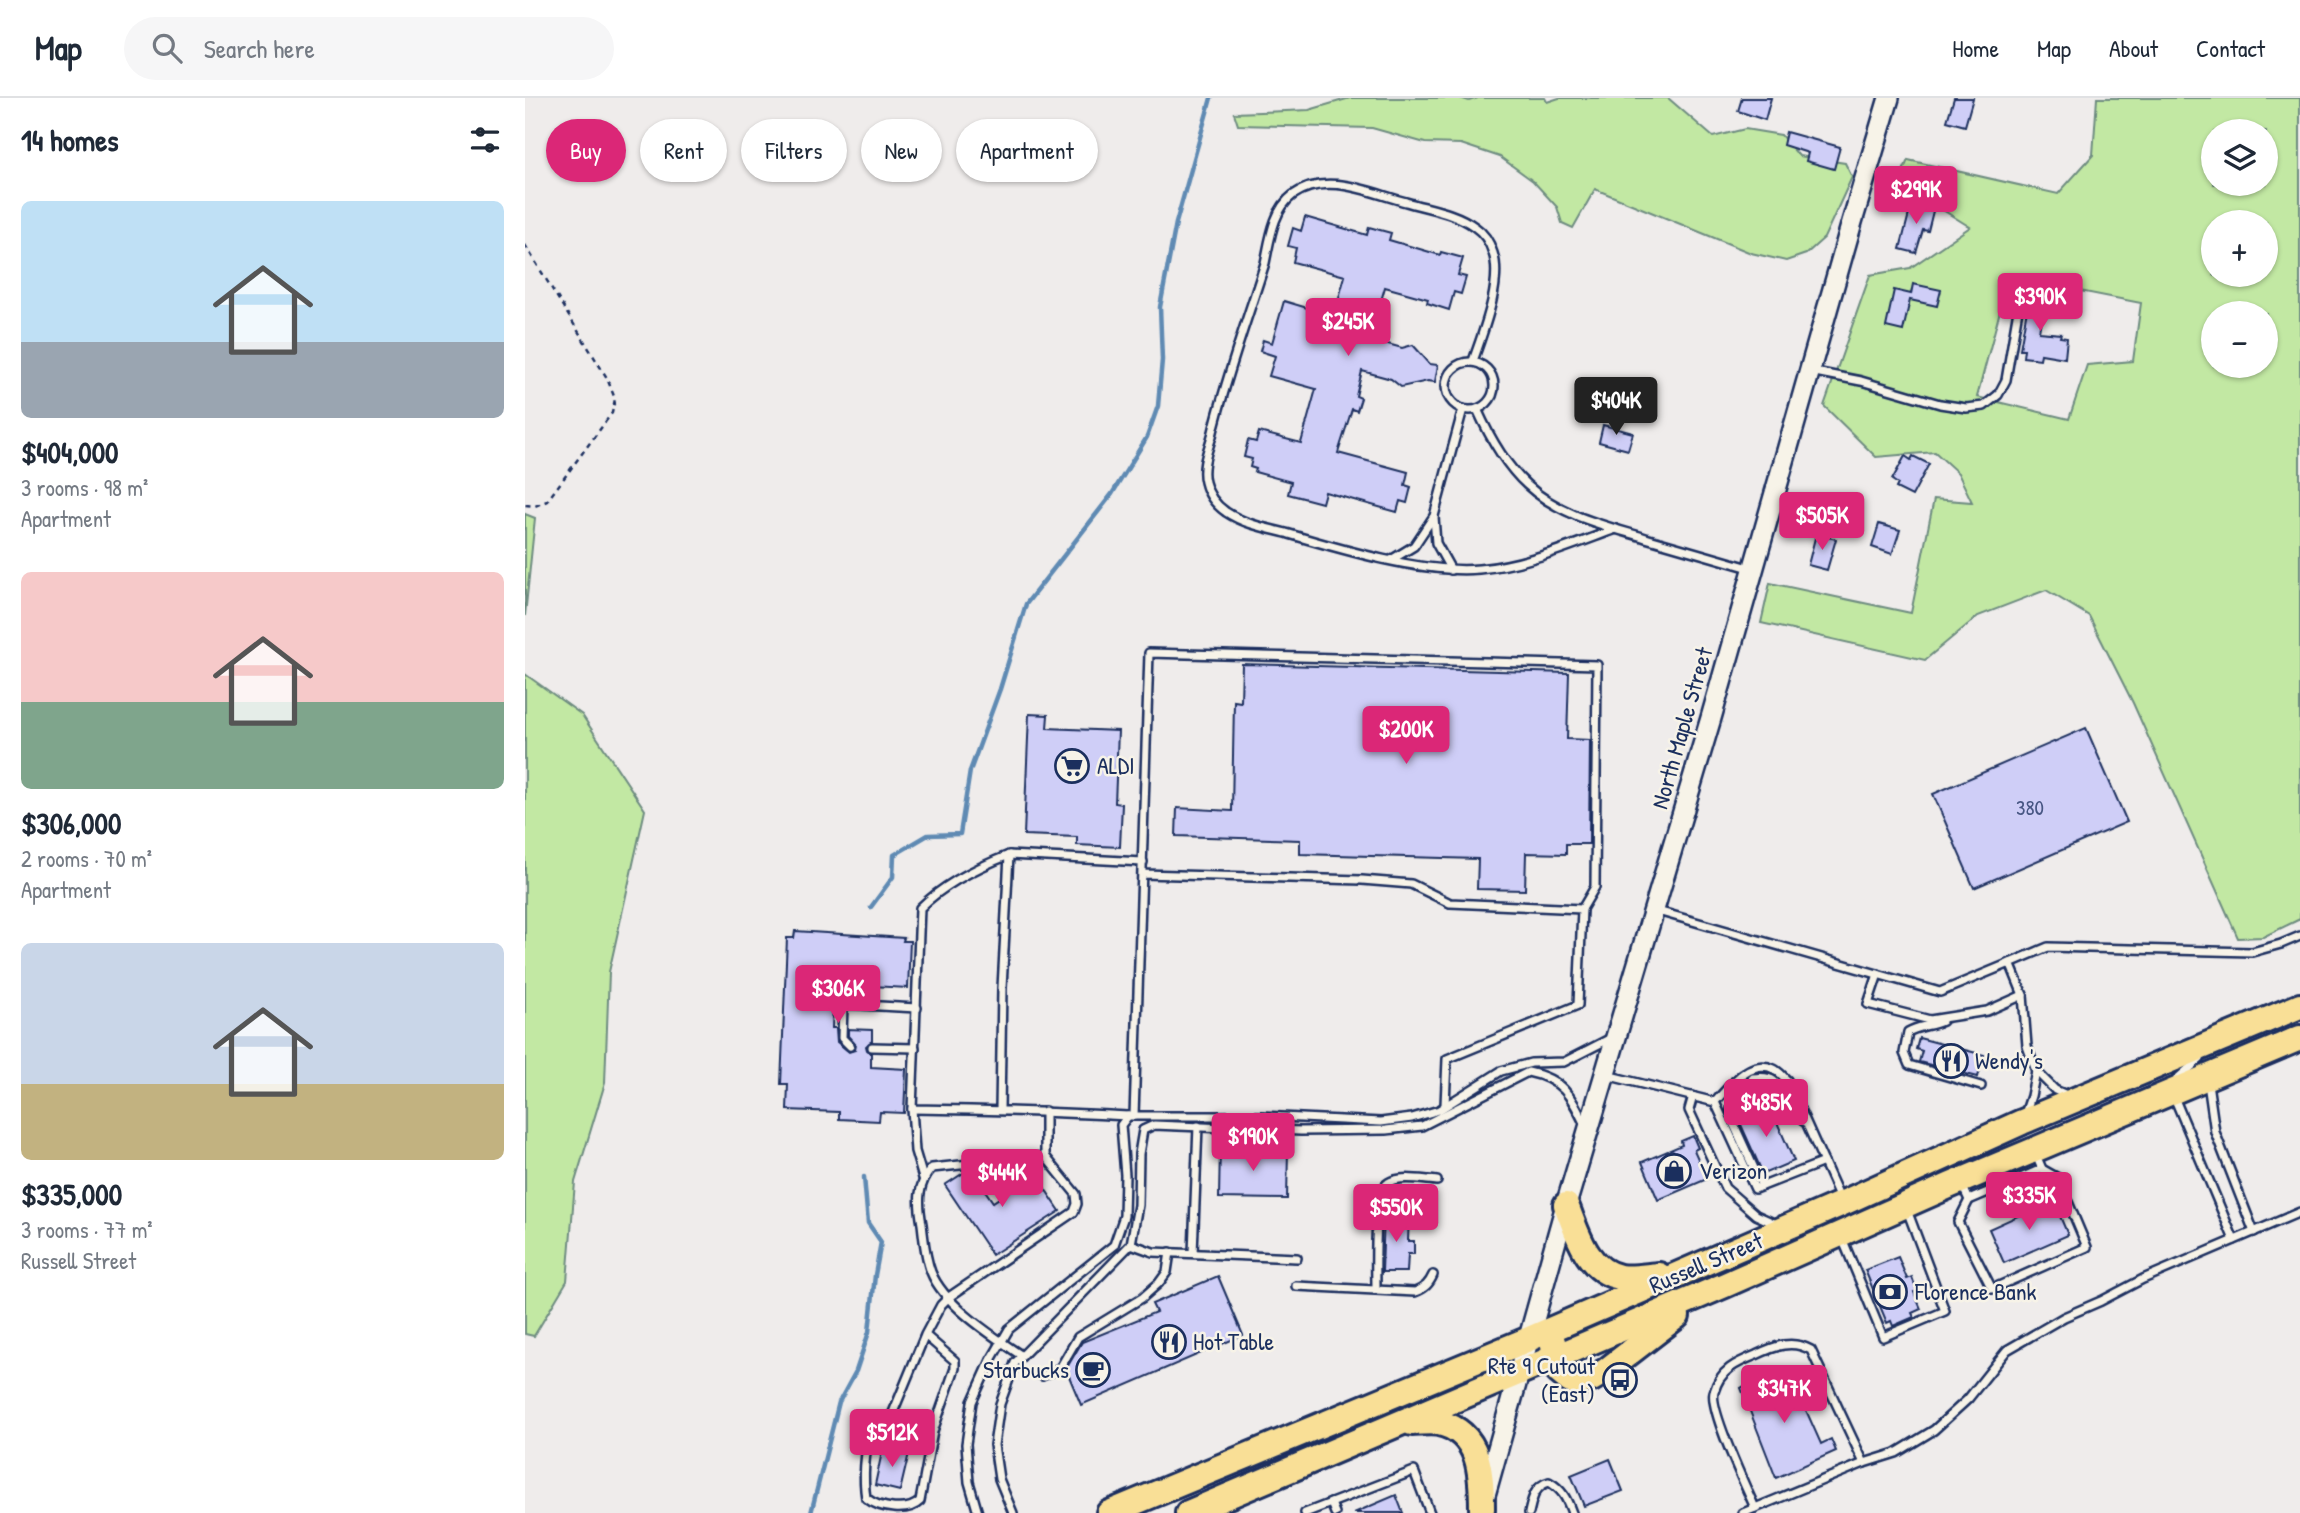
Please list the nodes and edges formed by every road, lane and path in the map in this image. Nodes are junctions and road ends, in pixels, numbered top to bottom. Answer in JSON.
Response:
{"nodes":[{"id":1,"x":1889,"y":98,"type":"edge"},
{"id":2,"x":525,"y":245,"type":"edge"},
{"id":3,"x":2020,"y":298,"type":"dead end"},
{"id":4,"x":1473,"y":361,"type":"junction"},
{"id":5,"x":1810,"y":371,"type":"junction"},
{"id":6,"x":1463,"y":409,"type":"junction"},
{"id":7,"x":1476,"y":409,"type":"junction"},
{"id":8,"x":525,"y":505,"type":"edge"},
{"id":9,"x":1434,"y":516,"type":"junction"},
{"id":10,"x":1616,"y":529,"type":"junction"},
{"id":11,"x":1391,"y":560,"type":"junction"},
{"id":12,"x":1754,"y":569,"type":"junction"},
{"id":13,"x":1451,"y":570,"type":"junction"},
{"id":14,"x":1009,"y":855,"type":"junction"},
{"id":15,"x":1143,"y":862,"type":"junction"},
{"id":16,"x":1142,"y":874,"type":"junction"},
{"id":17,"x":1582,"y":908,"type":"junction"},
{"id":18,"x":1654,"y":910,"type":"junction"},
{"id":19,"x":2300,"y":936,"type":"edge"},
{"id":20,"x":2010,"y":963,"type":"junction"},
{"id":21,"x":1878,"y":974,"type":"junction"},
{"id":22,"x":2023,"y":995,"type":"junction"},
{"id":23,"x":2300,"y":1006,"type":"edge"},
{"id":24,"x":917,"y":1008,"type":"junction"},
{"id":25,"x":1949,"y":1017,"type":"junction"},
{"id":26,"x":2249,"y":1026,"type":"junction"},
{"id":27,"x":1616,"y":1036,"type":"junction"},
{"id":28,"x":2300,"y":1038,"type":"edge"},
{"id":29,"x":850,"y":1046,"type":"dead end"},
{"id":30,"x":871,"y":1047,"type":"dead end"},
{"id":31,"x":915,"y":1048,"type":"junction"},
{"id":32,"x":2216,"y":1050,"type":"dead end"},
{"id":33,"x":2207,"y":1067,"type":"junction"},
{"id":34,"x":2036,"y":1071,"type":"junction"},
{"id":35,"x":1605,"y":1075,"type":"junction"},
{"id":36,"x":1981,"y":1086,"type":"dead end"},
{"id":37,"x":1742,"y":1088,"type":"junction"},
{"id":38,"x":2172,"y":1093,"type":"junction"},
{"id":39,"x":1693,"y":1097,"type":"junction"},
{"id":40,"x":2075,"y":1099,"type":"junction"},
{"id":41,"x":1786,"y":1100,"type":"junction"},
{"id":42,"x":1716,"y":1102,"type":"junction"},
{"id":43,"x":1445,"y":1105,"type":"junction"},
{"id":44,"x":912,"y":1108,"type":"junction"},
{"id":45,"x":1000,"y":1110,"type":"junction"},
{"id":46,"x":1045,"y":1111,"type":"junction"},
{"id":47,"x":1131,"y":1116,"type":"junction"},
{"id":48,"x":2022,"y":1122,"type":"junction"},
{"id":49,"x":1198,"y":1126,"type":"junction"},
{"id":50,"x":1809,"y":1130,"type":"junction"},
{"id":51,"x":1588,"y":1131,"type":"junction"},
{"id":52,"x":1045,"y":1156,"type":"junction"},
{"id":53,"x":2038,"y":1160,"type":"junction"},
{"id":54,"x":1823,"y":1162,"type":"junction"},
{"id":55,"x":923,"y":1178,"type":"junction"},
{"id":56,"x":1437,"y":1181,"type":"dead end"},
{"id":57,"x":1762,"y":1186,"type":"junction"},
{"id":58,"x":1965,"y":1190,"type":"junction"},
{"id":59,"x":1843,"y":1203,"type":"junction"},
{"id":60,"x":1566,"y":1205,"type":"junction"},
{"id":61,"x":1905,"y":1205,"type":"junction"},
{"id":62,"x":2300,"y":1212,"type":"edge"},
{"id":63,"x":1785,"y":1228,"type":"junction"},
{"id":64,"x":2254,"y":1232,"type":"junction"},
{"id":65,"x":1840,"y":1234,"type":"junction"},
{"id":66,"x":2234,"y":1240,"type":"junction"},
{"id":67,"x":1131,"y":1244,"type":"junction"},
{"id":68,"x":1170,"y":1252,"type":"junction"},
{"id":69,"x":1193,"y":1253,"type":"junction"},
{"id":70,"x":1297,"y":1258,"type":"dead end"},
{"id":71,"x":1680,"y":1274,"type":"junction"},
{"id":72,"x":1433,"y":1275,"type":"dead end"},
{"id":73,"x":1725,"y":1285,"type":"junction"},
{"id":74,"x":1296,"y":1286,"type":"dead end"},
{"id":75,"x":1376,"y":1289,"type":"junction"},
{"id":76,"x":949,"y":1297,"type":"junction"},
{"id":77,"x":1556,"y":1327,"type":"junction"},
{"id":78,"x":925,"y":1335,"type":"junction"},
{"id":79,"x":1529,"y":1339,"type":"junction"},
{"id":80,"x":1001,"y":1341,"type":"junction"},
{"id":81,"x":1022,"y":1356,"type":"junction"},
{"id":82,"x":1554,"y":1358,"type":"junction"},
{"id":83,"x":1520,"y":1371,"type":"junction"},
{"id":84,"x":1042,"y":1376,"type":"dead end"},
{"id":85,"x":892,"y":1415,"type":"junction"},
{"id":86,"x":1404,"y":1423,"type":"junction"},
{"id":87,"x":933,"y":1432,"type":"junction"},
{"id":88,"x":1864,"y":1463,"type":"junction"},
{"id":89,"x":1331,"y":1503,"type":"junction"},
{"id":90,"x":1755,"y":1508,"type":"junction"},
{"id":91,"x":1481,"y":1511,"type":"edge"},
{"id":92,"x":978,"y":1513,"type":"edge"},
{"id":93,"x":1013,"y":1513,"type":"edge"},
{"id":94,"x":1109,"y":1513,"type":"edge"},
{"id":95,"x":1188,"y":1513,"type":"edge"},
{"id":96,"x":1305,"y":1513,"type":"edge"},
{"id":97,"x":1335,"y":1513,"type":"edge"},
{"id":98,"x":1430,"y":1513,"type":"edge"},
{"id":99,"x":1529,"y":1513,"type":"edge"},
{"id":100,"x":1572,"y":1513,"type":"edge"},
{"id":101,"x":1743,"y":1513,"type":"edge"}],
"edges":[{"from":1,"to":5,"type":"main road","name":"North Maple Street"},
{"from":2,"to":8,"type":"path"},
{"from":3,"to":5,"type":"lane"},
{"from":4,"to":6,"type":"lane"},
{"from":4,"to":7,"type":"lane"},
{"from":4,"to":11,"type":"lane"},
{"from":5,"to":12,"type":"main road","name":"North Maple Street"},
{"from":6,"to":7,"type":"lane"},
{"from":6,"to":9,"type":"lane"},
{"from":7,"to":10,"type":"lane"},
{"from":9,"to":11,"type":"lane"},
{"from":9,"to":13,"type":"lane"},
{"from":10,"to":12,"type":"lane"},
{"from":10,"to":13,"type":"lane"},
{"from":11,"to":13,"type":"lane"},
{"from":12,"to":18,"type":"main road","name":"North Maple Street"},
{"from":14,"to":15,"type":"lane"},
{"from":14,"to":24,"type":"lane"},
{"from":14,"to":45,"type":"lane"},
{"from":15,"to":16,"type":"lane"},
{"from":15,"to":17,"type":"lane"},
{"from":16,"to":17,"type":"lane"},
{"from":16,"to":47,"type":"lane"},
{"from":17,"to":43,"type":"lane"},
{"from":18,"to":21,"type":"lane"},
{"from":18,"to":27,"type":"main road","name":"North Maple Street"},
{"from":19,"to":20,"type":"lane"},
{"from":20,"to":21,"type":"lane"},
{"from":20,"to":22,"type":"lane"},
{"from":21,"to":25,"type":"lane"},
{"from":22,"to":25,"type":"lane"},
{"from":22,"to":34,"type":"lane"},
{"from":23,"to":26,"type":"highway","name":"Russell Street"},
{"from":24,"to":29,"type":"lane"},
{"from":24,"to":31,"type":"lane"},
{"from":25,"to":36,"type":"lane"},
{"from":26,"to":32,"type":"lane"},
{"from":26,"to":40,"type":"highway","name":"Russell Street"},
{"from":27,"to":35,"type":"main road","name":"North Maple Street"},
{"from":27,"to":43,"type":"lane"},
{"from":28,"to":33,"type":"highway","name":"Russell Street"},
{"from":30,"to":31,"type":"lane"},
{"from":31,"to":44,"type":"lane"},
{"from":33,"to":38,"type":"highway","name":"Russell Street"},
{"from":33,"to":64,"type":"lane"},
{"from":34,"to":40,"type":"lane"},
{"from":34,"to":48,"type":"lane"},
{"from":35,"to":39,"type":"lane"},
{"from":35,"to":51,"type":"main road","name":"North Maple Street"},
{"from":37,"to":41,"type":"lane"},
{"from":37,"to":41,"type":"lane"},
{"from":37,"to":57,"type":"lane"},
{"from":38,"to":53,"type":"highway","name":"Russell Street"},
{"from":38,"to":66,"type":"lane"},
{"from":39,"to":42,"type":"lane"},
{"from":39,"to":63,"type":"lane"},
{"from":40,"to":48,"type":"highway","name":"Russell Street"},
{"from":41,"to":50,"type":"lane"},
{"from":42,"to":50,"type":"lane"},
{"from":42,"to":57,"type":"lane"},
{"from":43,"to":47,"type":"lane"},
{"from":44,"to":45,"type":"lane"},
{"from":44,"to":55,"type":"lane"},
{"from":45,"to":46,"type":"lane"},
{"from":46,"to":47,"type":"lane"},
{"from":46,"to":52,"type":"lane"},
{"from":47,"to":80,"type":"lane"},
{"from":48,"to":59,"type":"highway","name":"Russell Street"},
{"from":49,"to":51,"type":"lane"},
{"from":49,"to":67,"type":"lane"},
{"from":49,"to":69,"type":"lane"},
{"from":50,"to":54,"type":"lane"},
{"from":51,"to":60,"type":"main road","name":"North Maple Street"},
{"from":52,"to":55,"type":"lane"},
{"from":52,"to":76,"type":"lane"},
{"from":53,"to":58,"type":"highway","name":"Russell Street"},
{"from":53,"to":58,"type":"lane"},
{"from":54,"to":57,"type":"lane"},
{"from":54,"to":59,"type":"lane"},
{"from":55,"to":76,"type":"lane"},
{"from":56,"to":75,"type":"lane"},
{"from":58,"to":61,"type":"highway","name":"Russell Street"},
{"from":59,"to":63,"type":"highway","name":"Russell Street"},
{"from":60,"to":71,"type":"highway"},
{"from":60,"to":79,"type":"main road","name":"North Maple Street"},
{"from":61,"to":65,"type":"highway","name":"Russell Street"},
{"from":61,"to":65,"type":"lane"},
{"from":62,"to":64,"type":"lane"},
{"from":63,"to":71,"type":"highway","name":"Russell Street"},
{"from":64,"to":66,"type":"lane"},
{"from":65,"to":73,"type":"highway","name":"Russell Street"},
{"from":66,"to":88,"type":"lane"},
{"from":67,"to":68,"type":"lane"},
{"from":67,"to":81,"type":"lane"},
{"from":68,"to":69,"type":"lane"},
{"from":68,"to":84,"type":"lane"},
{"from":69,"to":70,"type":"lane"},
{"from":71,"to":77,"type":"highway","name":"Russell Street"},
{"from":72,"to":75,"type":"lane"},
{"from":73,"to":82,"type":"highway","name":"Russell Street"},
{"from":73,"to":82,"type":"highway"},
{"from":74,"to":75,"type":"lane"},
{"from":76,"to":78,"type":"lane"},
{"from":76,"to":80,"type":"lane"},
{"from":77,"to":79,"type":"highway","name":"Russell Street"},
{"from":77,"to":82,"type":"highway"},
{"from":78,"to":85,"type":"lane"},
{"from":78,"to":87,"type":"lane"},
{"from":79,"to":83,"type":"main road","name":"North Maple Street"},
{"from":79,"to":94,"type":"highway","name":"Russell Street"},
{"from":80,"to":81,"type":"lane"},
{"from":80,"to":92,"type":"lane"},
{"from":81,"to":93,"type":"lane"},
{"from":82,"to":83,"type":"highway","name":"Russell Street"},
{"from":83,"to":86,"type":"highway","name":"Russell Street"},
{"from":83,"to":91,"type":"main road","name":"North Maple Street"},
{"from":85,"to":87,"type":"lane"},
{"from":85,"to":87,"type":"lane"},
{"from":86,"to":91,"type":"highway"},
{"from":86,"to":95,"type":"highway","name":"Russell Street"},
{"from":88,"to":90,"type":"lane"},
{"from":88,"to":90,"type":"lane"},
{"from":89,"to":96,"type":"lane"},
{"from":89,"to":97,"type":"lane"},
{"from":89,"to":98,"type":"lane"},
{"from":90,"to":101,"type":"lane"},
{"from":99,"to":100,"type":"lane"}]}
